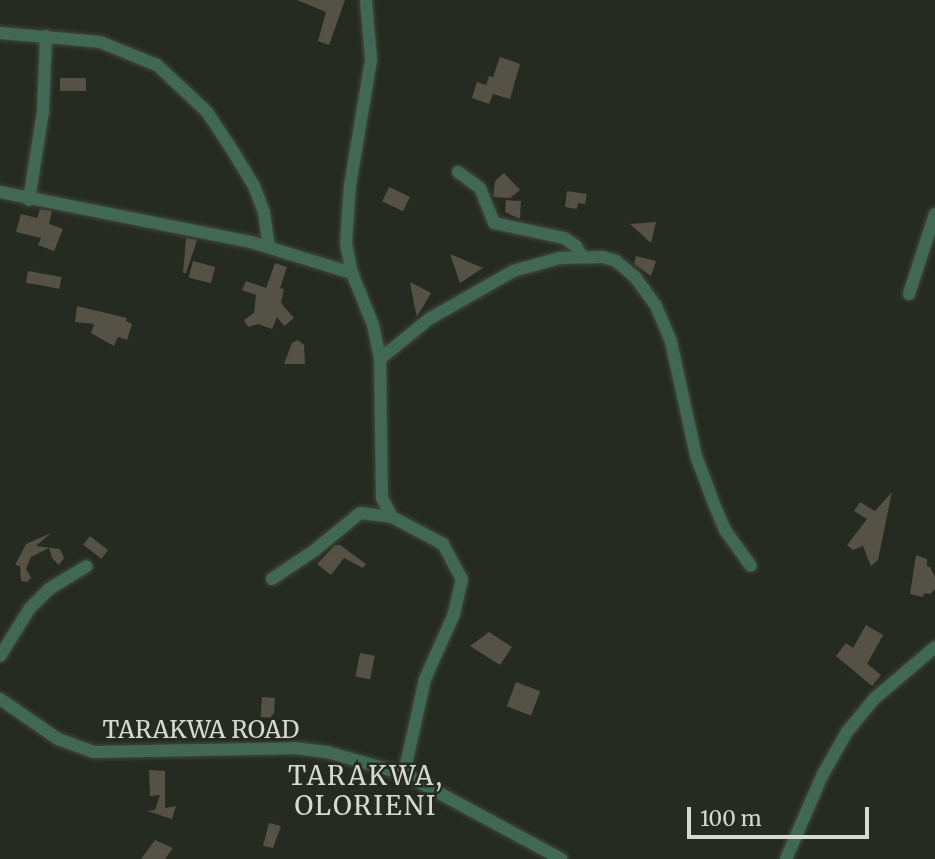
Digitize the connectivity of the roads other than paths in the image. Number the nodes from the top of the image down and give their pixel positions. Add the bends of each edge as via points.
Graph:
1 (366, 0) edge
2 (0, 33) edge
3 (46, 36) junction
4 (458, 172) dead end
5 (0, 192) edge
6 (29, 200) junction
7 (935, 214) edge
8 (269, 247) junction
9 (582, 257) junction
10 (352, 273) junction
11 (909, 294) dead end
12 (380, 359) junction
13 (392, 517) junction
14 (87, 566) dead end
15 (751, 566) dead end
16 (272, 579) dead end
17 (935, 647) edge
18 (0, 656) edge
19 (0, 699) edge
20 (404, 774) junction
21 (561, 859) edge
22 (786, 859) edge

1 - 10 street via 371,61 346,210
2 - 3 street
3 - 6 street via 43,112
3 - 8 street via 100,42 119,49 157,65 181,86 206,112 254,186 264,212
4 - 9 street via 480,188 495,223 564,238
5 - 6 street
6 - 8 street
7 - 11 street
8 - 10 street
9 - 12 street via 537,262 513,271 429,319
9 - 15 street via 603,257 627,267 656,306 671,342 696,456 709,492 725,530
10 - 12 street via 373,325
12 - 13 street via 379,481
13 - 16 street via 360,513
13 - 20 street via 443,544 462,579 454,614 425,678
14 - 18 street via 49,589 30,608
17 - 22 street via 874,699 847,732
19 - 20 street, TARAKWA ROAD via 58,739 93,752 294,748 327,752
20 - 21 street, TARAKWA ROAD

